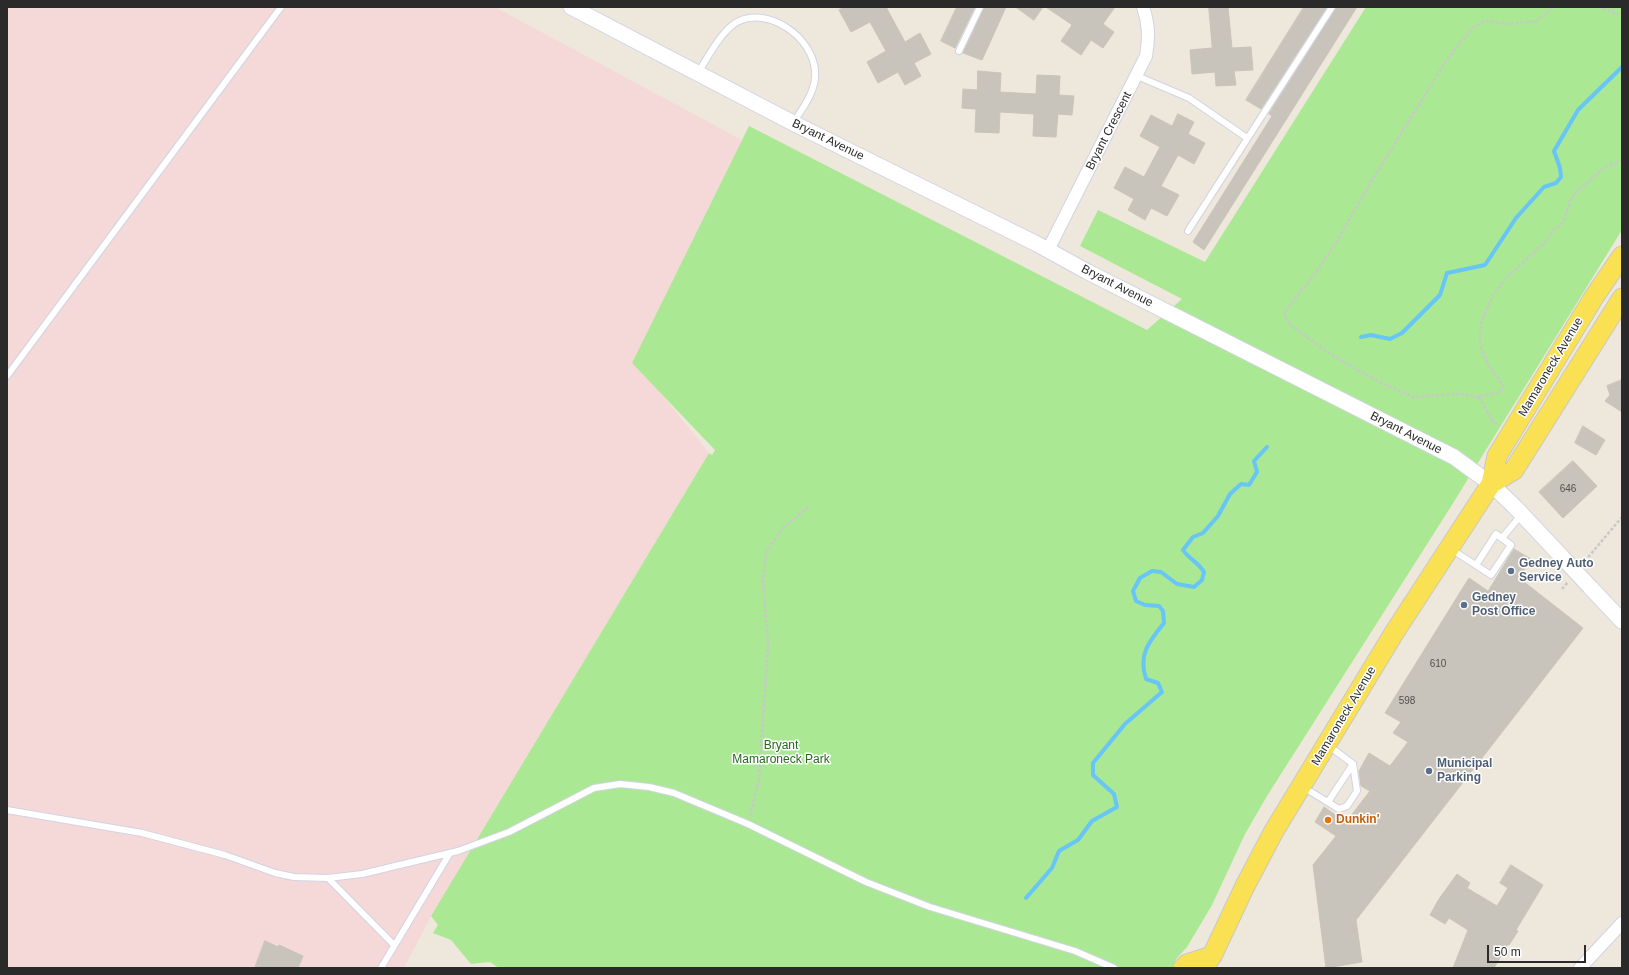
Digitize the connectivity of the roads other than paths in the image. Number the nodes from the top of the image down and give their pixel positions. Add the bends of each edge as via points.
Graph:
1 (281, 7) edge
2 (571, 7) edge
3 (980, 7) edge
4 (1143, 7) edge
5 (1332, 7) edge
6 (959, 51) dead end
7 (698, 74) junction
8 (1137, 76) junction
9 (793, 123) junction
10 (1247, 138) junction
11 (1188, 231) dead end
12 (1048, 250) junction
13 (1622, 256) edge
14 (1622, 298) edge
15 (7, 376) edge
16 (1491, 484) junction
17 (1522, 514) junction
18 (1502, 538) junction
19 (1449, 548) junction
20 (1476, 565) junction
21 (1622, 621) edge
22 (1326, 745) junction
23 (1353, 764) junction
24 (1302, 786) junction
25 (1328, 802) junction
26 (7, 810) edge
27 (450, 853) junction
28 (328, 878) junction
29 (1622, 923) edge
30 (394, 945) junction
31 (1208, 962) edge
32 (381, 968) edge
33 (1114, 968) edge
34 (1183, 968) edge
35 (1580, 968) edge

1 - 15 lane
2 - 7 street, Bryant Avenue
3 - 6 lane
4 - 8 street, Bryant Crescent via 1148,19 1149,37 1146,56
5 - 10 lane
7 - 9 street, Bryant Avenue
7 - 9 lane via 730,26 750,18 777,22 808,48 815,71 814,84 807,101
8 - 10 lane via 1189,98
8 - 12 street, Bryant Crescent
9 - 12 street, Bryant Avenue
10 - 11 lane
12 - 16 street, Bryant Avenue via 1454,457
13 - 16 main road, Mamaroneck Avenue via 1594,297 1497,456
14 - 16 main road, Mamaroneck Avenue via 1514,470
16 - 17 street, Bryant Avenue
16 - 19 main road, Mamaroneck Avenue
17 - 18 lane
17 - 21 street, Bryant Avenue, bridge
18 - 20 lane via 1496,534
18 - 20 lane via 1511,545 1491,575
19 - 20 lane
19 - 22 main road, Mamaroneck Avenue
22 - 23 lane
22 - 24 main road, Mamaroneck Avenue
23 - 25 lane
23 - 25 lane via 1357,791 1347,806 1339,809
24 - 25 lane
24 - 31 main road, Mamaroneck Avenue via 1258,862
26 - 28 lane via 142,833 225,855 275,873 294,877
27 - 28 lane via 362,874
27 - 30 lane
27 - 33 lane via 509,832 594,788 620,784 649,787 674,793 748,824 873,884 930,907 1075,951
28 - 30 lane
29 - 35 street
30 - 32 lane
31 - 34 main road via 1187,964

